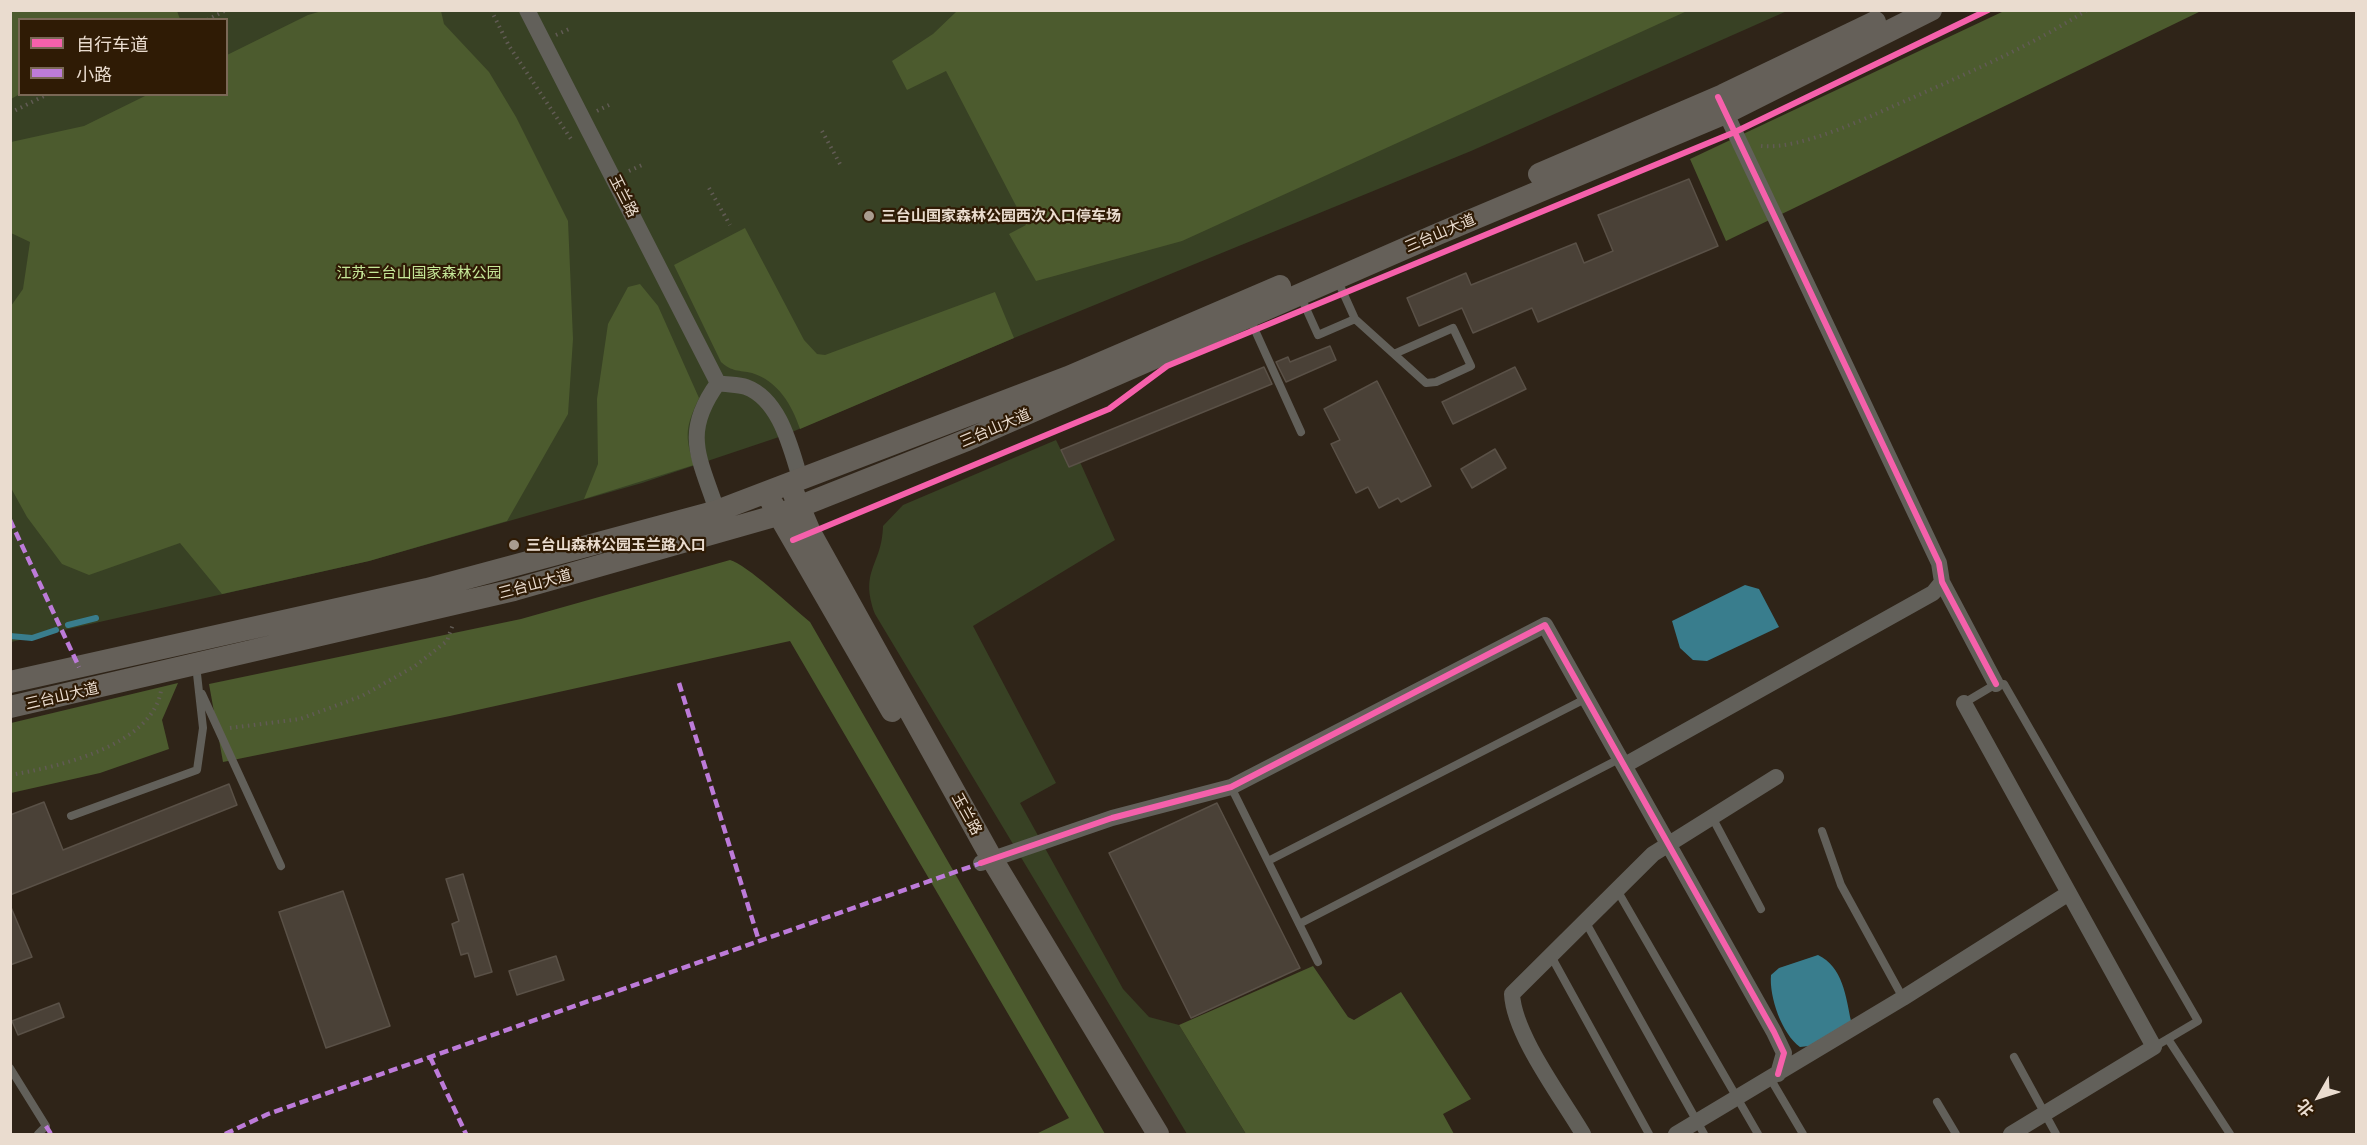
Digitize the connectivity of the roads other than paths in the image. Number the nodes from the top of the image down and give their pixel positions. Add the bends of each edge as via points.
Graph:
1 (527, 10) edge
2 (1898, 10) edge
3 (1931, 10) edge
4 (1726, 114) junction
5 (1336, 278) junction
6 (1300, 294) junction
7 (1245, 310) junction
8 (1355, 319) junction
9 (1394, 354) junction
10 (718, 383) junction
11 (1301, 432) dead end
12 (796, 483) junction
13 (766, 494) junction
14 (717, 511) junction
15 (788, 511) junction
16 (1942, 582) junction
17 (197, 675) junction
18 (10, 682) edge
19 (1996, 684) junction
20 (1587, 698) junction
21 (1964, 703) joint
22 (10, 707) edge
23 (1623, 761) junction
24 (1776, 777) dead end
25 (1230, 787) junction
26 (71, 816) dead end
27 (1712, 817) junction
28 (1822, 831) dead end
29 (1670, 843) junction
30 (987, 861) junction
31 (1268, 861) junction
32 (281, 866) dead end
33 (1617, 890) junction
34 (2069, 893) junction
35 (1761, 909) dead end
36 (1585, 921) junction
37 (1299, 924) junction
38 (1551, 956) junction
39 (1318, 963) dead end
40 (1903, 998) junction
41 (2161, 1043) junction
42 (2014, 1057) dead end
43 (10, 1068) edge
44 (1774, 1076) junction
45 (1737, 1098) junction
46 (1937, 1102) dead end
47 (2045, 1114) junction
48 (1700, 1128) edge
49 (38, 1134) edge
50 (1142, 1134) edge
51 (1158, 1134) edge
52 (1583, 1134) edge
53 (1649, 1134) edge
54 (1677, 1134) edge
55 (1758, 1134) edge
56 (1803, 1134) edge
57 (1956, 1134) edge
58 (2011, 1134) edge
59 (2056, 1134) edge
60 (2230, 1134) edge

1 - 10 street, 玉兰路
2 - 4 main road, 三台山大道
3 - 4 main road, 三台山大道
4 - 5 main road, 三台山大道
4 - 7 main road, 三台山大道
4 - 16 street via 1938,563
5 - 6 main road, 三台山大道
5 - 8 lane
6 - 7 main road, 三台山大道
6 - 8 lane via 1318,335
7 - 11 lane
7 - 12 main road, 三台山大道
7 - 15 main road, 三台山大道 via 967,440
8 - 9 lane
9 - 9 lane via 1426,383 1471,366 1453,328
10 - 12 street, 玉兰路 via 747,387 780,420
10 - 14 street via 707,399 695,441
12 - 13 main road, 三台山大道
12 - 15 main road, 玉兰路
13 - 14 main road, 三台山大道
13 - 15 main road, 玉兰路
14 - 18 main road, 三台山大道 via 427,589
15 - 17 main road, 三台山大道
15 - 30 main road, 玉兰路
16 - 19 street
16 - 23 street via 1933,593
17 - 22 main road, 三台山大道 via 164,672
17 - 26 lane via 203,728 197,770
17 - 32 lane
19 - 21 lane
19 - 41 lane via 2004,684 2198,1021
20 - 23 street
20 - 25 street via 1545,625
20 - 31 lane
21 - 34 street
23 - 29 street
23 - 37 lane
24 - 27 street
25 - 30 street via 1112,818
25 - 31 lane
27 - 29 street
27 - 35 lane
28 - 40 lane via 1841,885
29 - 33 street via 1653,854
29 - 44 street via 1784,1053
30 - 50 main road, 玉兰路
30 - 51 main road, 玉兰路
31 - 37 lane
33 - 36 street
33 - 45 lane
34 - 40 street
34 - 41 street
36 - 38 street
36 - 48 lane
37 - 39 lane
38 - 52 street via 1512,994 1513,1007 1519,1027
38 - 53 lane
40 - 44 street
41 - 47 street
41 - 60 lane
42 - 47 lane
43 - 49 lane via 46,1126
44 - 45 street
44 - 56 lane
45 - 48 street
45 - 55 lane
46 - 57 lane
47 - 58 street
47 - 59 lane
48 - 54 street

